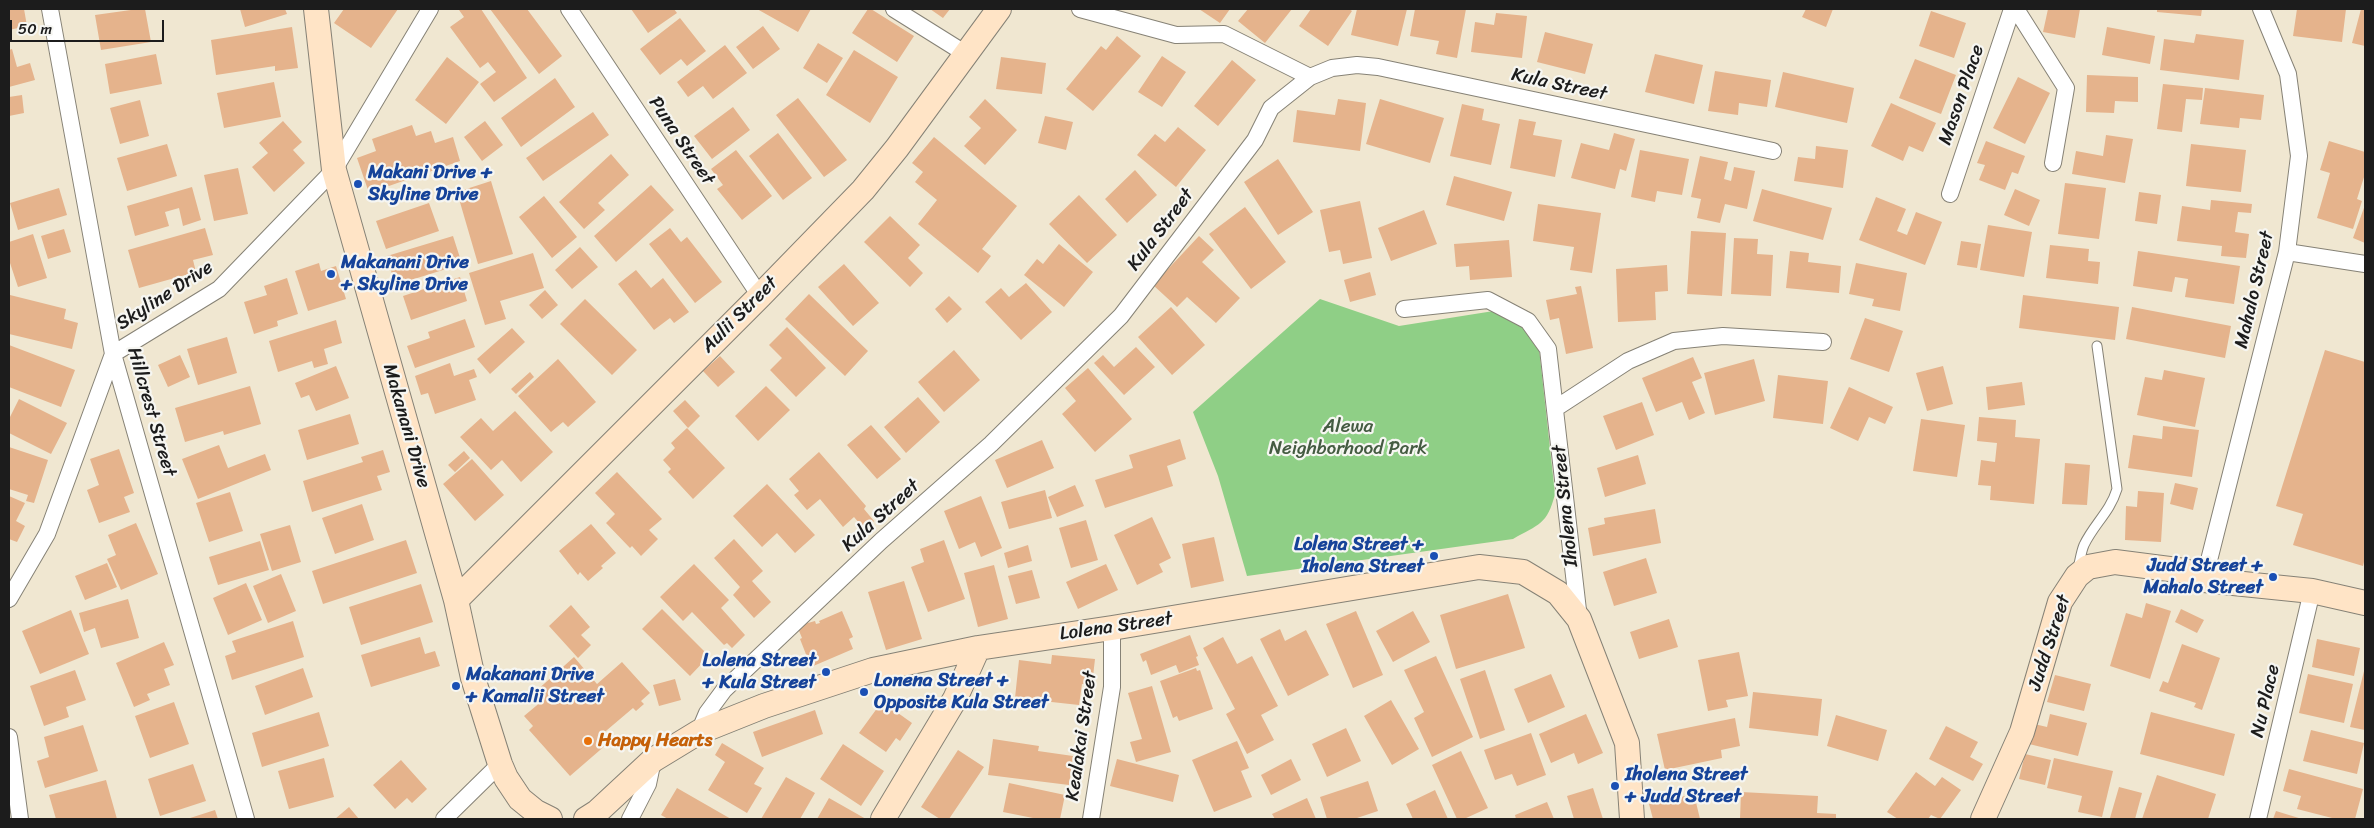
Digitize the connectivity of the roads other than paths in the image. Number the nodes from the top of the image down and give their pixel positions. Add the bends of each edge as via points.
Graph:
1 (50, 9) edge
2 (316, 9) edge
3 (430, 9) edge
4 (569, 9) edge
5 (894, 9) edge
6 (998, 9) edge
7 (1080, 9) edge
8 (2012, 9) edge
9 (2016, 9) edge
10 (2261, 9) edge
11 (966, 54) junction
12 (1310, 77) junction
13 (1773, 151) dead end
14 (2054, 163) dead end
15 (334, 170) junction
16 (1950, 194) dead end
17 (2287, 252) junction
18 (2365, 264) edge
19 (760, 296) junction
20 (1404, 309) dead end
21 (1823, 342) dead end
22 (2097, 346) dead end
23 (113, 354) junction
24 (1556, 408) junction
25 (2077, 576) junction
26 (2204, 580) junction
27 (2312, 591) junction
28 (9, 599) edge
29 (456, 600) junction
30 (2365, 603) edge
31 (1580, 619) junction
32 (1112, 628) junction
33 (978, 648) junction
34 (698, 732) junction
35 (9, 737) edge
36 (653, 760) junction
37 (500, 764) junction
38 (20, 819) edge
39 (246, 819) edge
40 (444, 819) edge
41 (550, 819) edge
42 (586, 819) edge
43 (630, 819) edge
44 (883, 819) edge
45 (1091, 819) edge
46 (1632, 819) edge
47 (1983, 819) edge
48 (2258, 819) edge

1 - 23 street, Hillcrest Street
2 - 15 street, Makanani Drive
3 - 15 street, Skyline Drive
4 - 19 street, Puna Street
5 - 11 street
6 - 11 street, Aulii Street
7 - 12 street via 1176,35 1224,34
8 - 16 street, Mason Place
9 - 14 street via 2066,88
10 - 17 street, Mahalo Street via 2288,74 2299,156
11 - 19 street, Aulii Street via 863,190
12 - 13 street, Kula Street via 1332,68 1378,67
12 - 34 street, Kula Street via 1271,108 1255,140 1121,316 991,444 724,690
15 - 23 street, Skyline Drive via 219,289
15 - 29 street, Makanani Drive
17 - 18 street
17 - 26 street, Mahalo Street
19 - 29 street, Aulii Street
20 - 24 street, Iholena Street via 1488,300 1528,321 1548,349
21 - 24 street via 1723,336 1674,341 1628,361
22 - 25 lane via 2117,489 2113,504 2083,546
23 - 28 street, Skyline Drive via 47,534
23 - 39 street, Hillcrest Street
24 - 31 street, Iholena Street
25 - 26 street, Judd Street via 2088,567 2116,562 2185,571
25 - 47 street, Judd Street via 2060,602 2022,732
26 - 27 street, Judd Street
27 - 30 street, Judd Street
27 - 48 street, Nu Place
29 - 37 street, Makanani Drive via 474,678
31 - 32 street, Lolena Street via 1558,594 1523,572 1479,567
31 - 46 street, Iholena Street via 1627,742
32 - 33 street, Lolena Street
32 - 45 street, Kealakai Street via 1112,687
33 - 34 street, Lolena Street via 864,672
33 - 44 street via 955,699
34 - 36 street, Lolena Street
35 - 38 street
36 - 42 street
36 - 43 street via 648,784
37 - 40 street
37 - 41 street, Makanani Drive via 520,799

